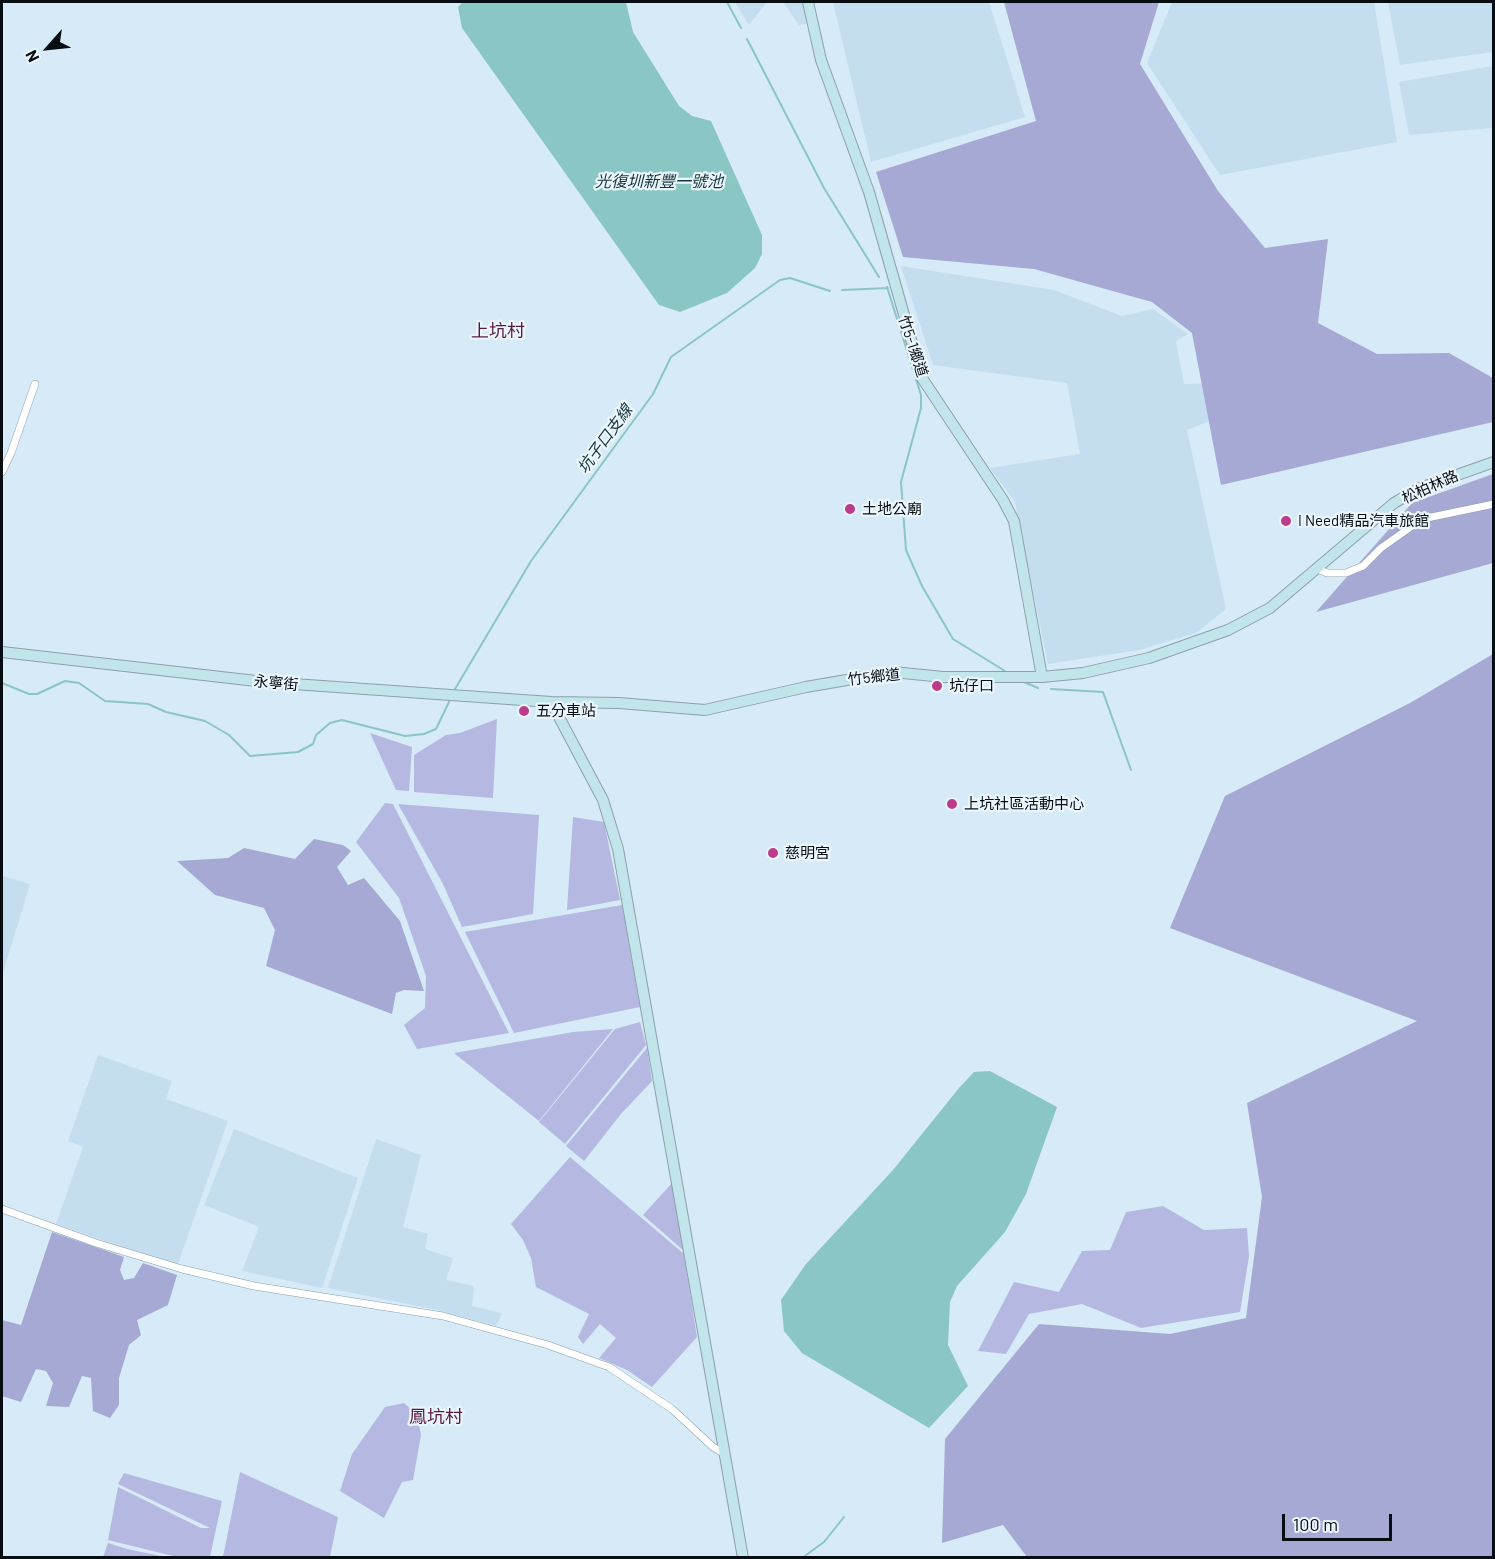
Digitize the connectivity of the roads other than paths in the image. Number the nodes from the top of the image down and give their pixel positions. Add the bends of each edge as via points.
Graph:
1 (808, 2) edge
2 (35, 384) dead end
3 (1494, 462) edge
4 (2, 472) edge
5 (1494, 504) edge
6 (1318, 569) junction
7 (2, 652) edge
8 (1042, 677) junction
9 (551, 702) junction
10 (2, 1209) edge
11 (725, 1454) junction
12 (743, 1557) edge

1 - 8 street, 竹5-1鄉道 via 821,60 868,192 922,378 1014,521
2 - 4 street
3 - 6 street, 松柏林路 via 1420,488 1394,504
5 - 6 street via 1422,519 1363,566 1346,573
6 - 8 street, 竹5鄉道 via 1270,608 1188,646 1116,666
7 - 9 street, 永寧街 via 265,682
8 - 9 street, 竹5鄉道 via 943,677 893,672 705,710
9 - 11 street via 603,800 618,849
10 - 11 street via 182,1269 254,1286 443,1316 548,1345 609,1367 672,1409
11 - 12 street

